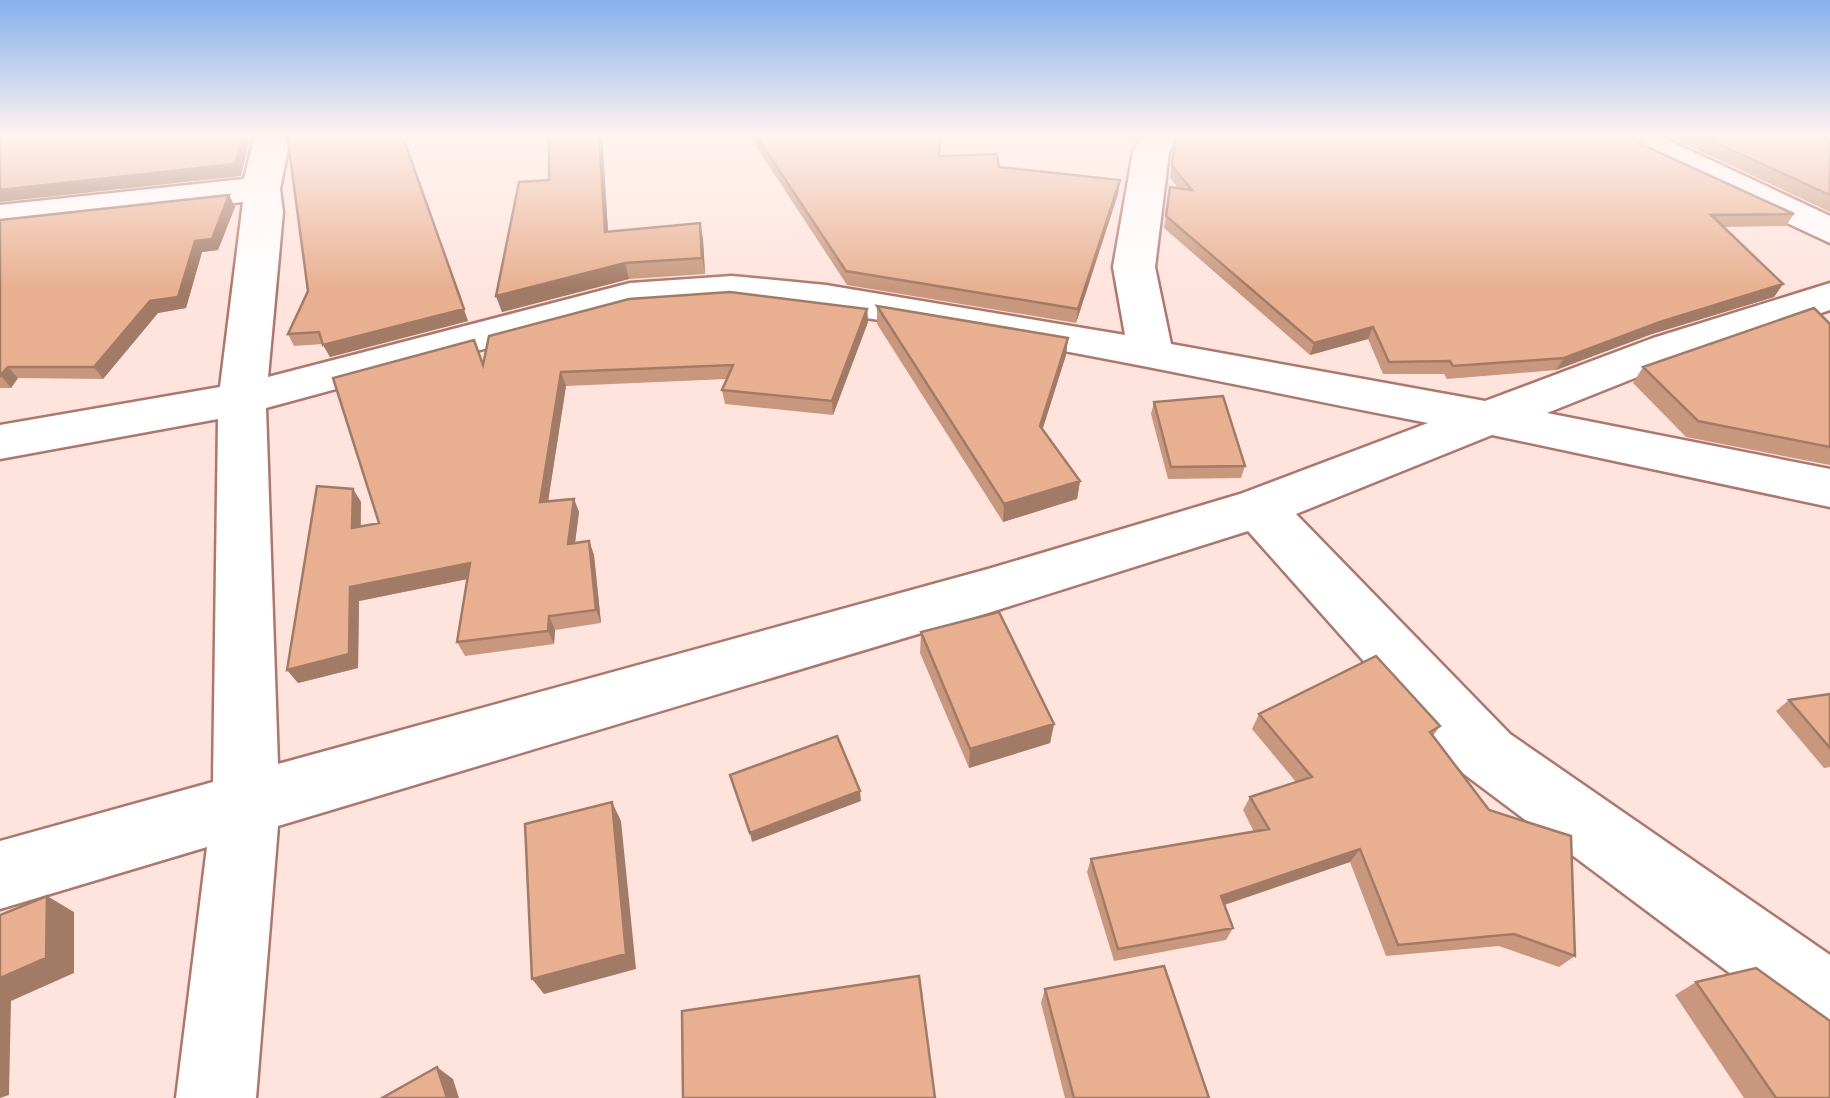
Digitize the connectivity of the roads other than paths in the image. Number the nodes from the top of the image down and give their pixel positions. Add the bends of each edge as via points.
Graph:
1 (131, 185) edge
2 (269, 185) edge
3 (1146, 185) edge
4 (1734, 185) edge
5 (0, 217) edge
6 (1830, 231) edge
7 (1830, 296) edge
8 (1152, 356) junction
9 (242, 400) junction
10 (1492, 419) junction
11 (0, 442) edge
12 (1830, 488) edge
13 (1258, 508) junction
14 (246, 802) junction
15 (0, 875) edge
16 (1830, 1000) edge
17 (216, 1098) edge

1 - 5 street
2 - 9 street
3 - 8 street via 1134,267
4 - 6 street
7 - 10 street via 1668,348
8 - 9 street via 972,321 732,289 630,296
8 - 10 street
9 - 11 street
9 - 14 street
10 - 12 street
10 - 13 street
13 - 14 street
13 - 16 street via 1487,754
14 - 15 street
14 - 17 street

